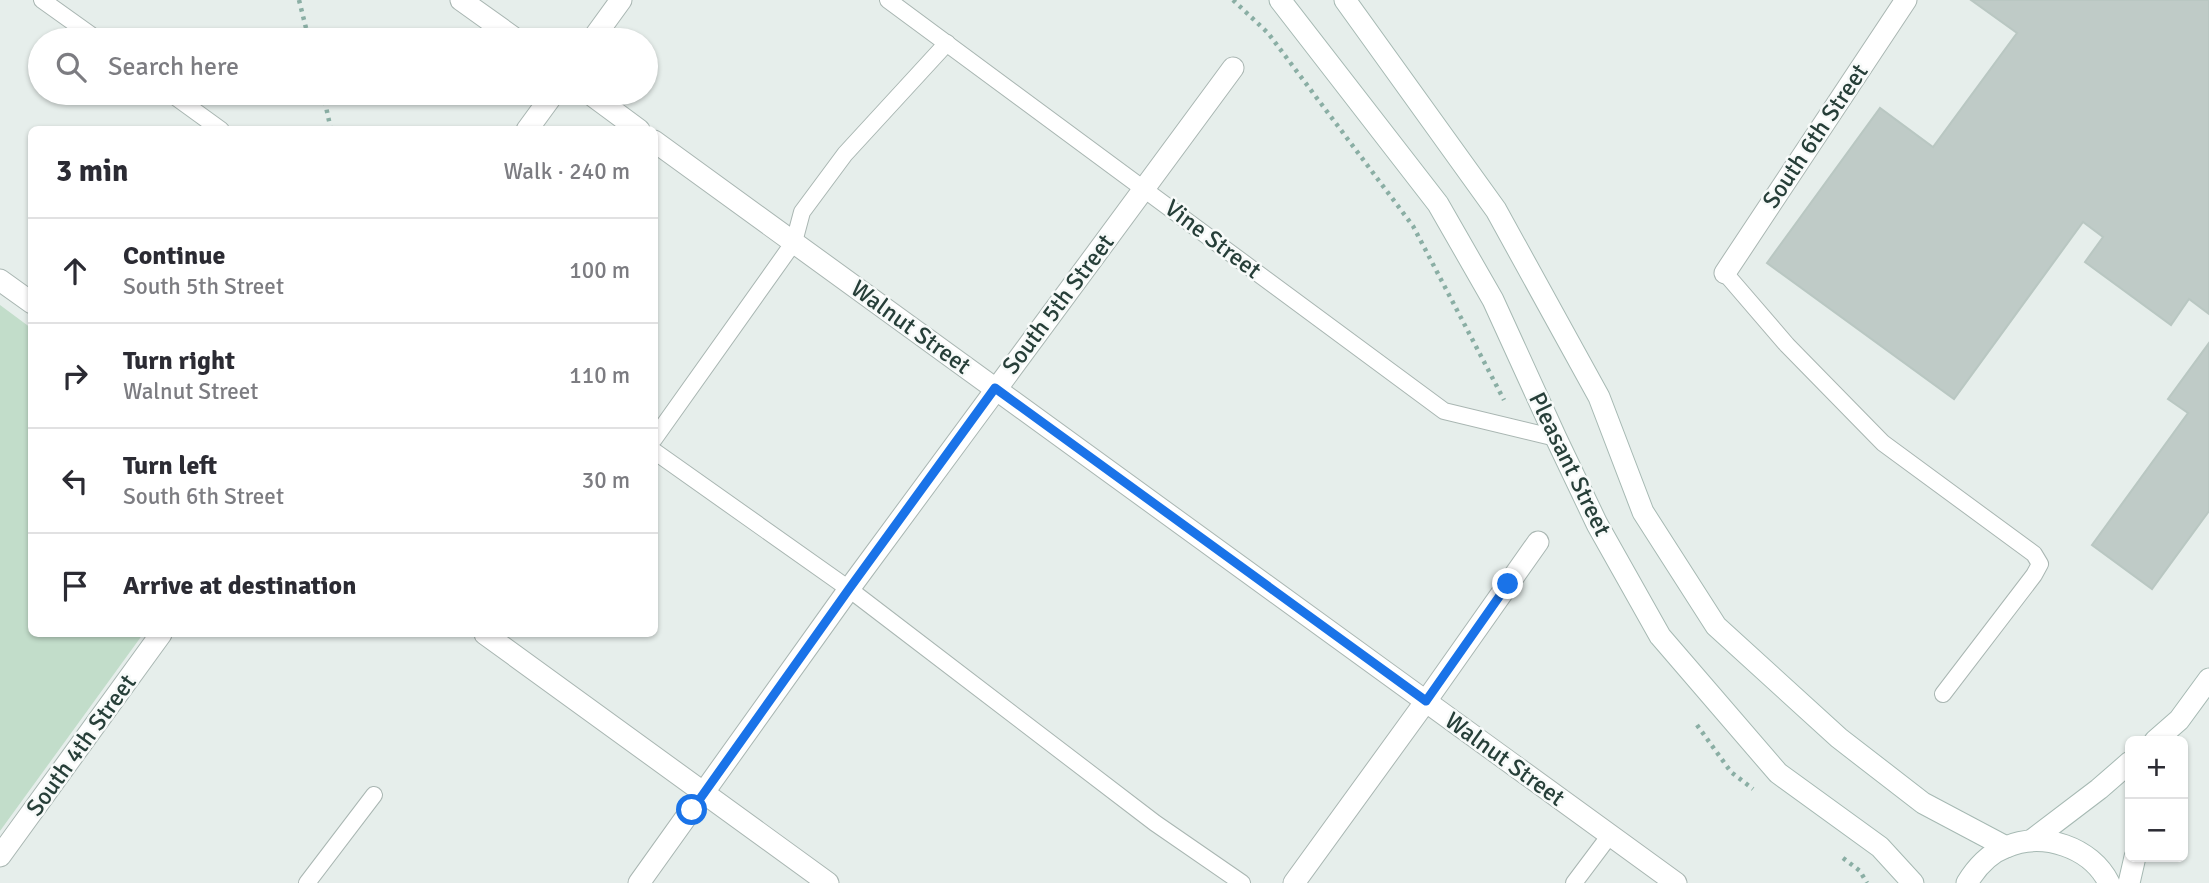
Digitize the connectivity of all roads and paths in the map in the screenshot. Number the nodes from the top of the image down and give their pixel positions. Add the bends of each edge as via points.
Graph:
1 (43, 0) edge
2 (299, 0) edge
3 (461, 0) edge
4 (621, 0) edge
5 (888, 0) edge
6 (1280, 0) edge
7 (1345, 0) edge
8 (1906, 0) edge
9 (82, 28) edge
10 (306, 28) edge
11 (500, 28) edge
12 (601, 28) edge
13 (947, 43) junction
14 (1233, 68) dead end
15 (187, 105) edge
16 (326, 105) edge
17 (545, 105) edge
18 (605, 105) edge
19 (215, 126) edge
20 (330, 126) edge
21 (530, 126) edge
22 (634, 126) edge
23 (658, 144) edge
24 (1144, 188) junction
25 (794, 242) junction
26 (1725, 272) joint
27 (0, 280) edge
28 (28, 300) edge
29 (995, 388) junction
30 (658, 433) edge
31 (1556, 438) junction
32 (658, 454) edge
33 (1538, 542) dead end
34 (849, 589) junction
35 (159, 637) edge
36 (495, 637) edge
37 (2209, 679) edge
38 (1943, 694) dead end
39 (1426, 701) junction
40 (2179, 720) junction
41 (2161, 736) edge
42 (2174, 736) edge
43 (2125, 766) edge
44 (704, 793) junction
45 (374, 795) dead end
46 (1611, 835) junction
47 (2032, 840) junction
48 (2006, 847) junction
49 (0, 856) edge
50 (2135, 862) edge
51 (307, 883) edge
52 (639, 883) edge
53 (828, 883) edge
54 (1242, 883) edge
55 (1294, 883) edge
56 (1574, 883) edge
57 (1676, 883) edge
58 (1913, 883) edge
59 (1967, 883) edge
60 (2109, 883) edge
61 (2129, 883) edge

1 - 9 lane
2 - 10 path
3 - 11 street
4 - 12 street
5 - 13 lane, Vine Street
6 - 31 street, Pleasant Street via 1438,204 1493,300
7 - 48 street, Pleasant Street via 1496,210 1599,397 1643,512 1716,626 1839,738 1923,803
8 - 26 street, South 6th Street
13 - 24 lane, Vine Street
13 - 25 lane via 845,154 802,212
14 - 24 street, South 5th Street
15 - 19 lane
16 - 20 path
17 - 21 street
18 - 22 street
23 - 25 street, Walnut Street
24 - 29 street, South 5th Street
24 - 31 lane, Vine Street via 1444,411
25 - 29 street, Walnut Street
25 - 30 lane
26 - 38 lane via 1787,345 1883,443 2034,554 2040,564
27 - 28 street
29 - 34 street, South 5th Street
29 - 39 street, Walnut Street
31 - 58 street, Pleasant Street via 1597,524 1660,636 1778,773 1880,847
32 - 34 lane
33 - 39 street
34 - 44 street, South 5th Street
34 - 54 lane via 1144,815
35 - 49 street, South 4th Street
36 - 44 street
37 - 40 street
39 - 46 street, Walnut Street
39 - 55 street
40 - 41 street
40 - 42 street
43 - 47 street
44 - 52 street, South 5th Street
44 - 53 street
45 - 51 lane
46 - 56 lane
46 - 57 street, Walnut Street
47 - 48 street
47 - 60 street via 2059,843 2084,854
48 - 59 street via 1984,861
50 - 61 street

